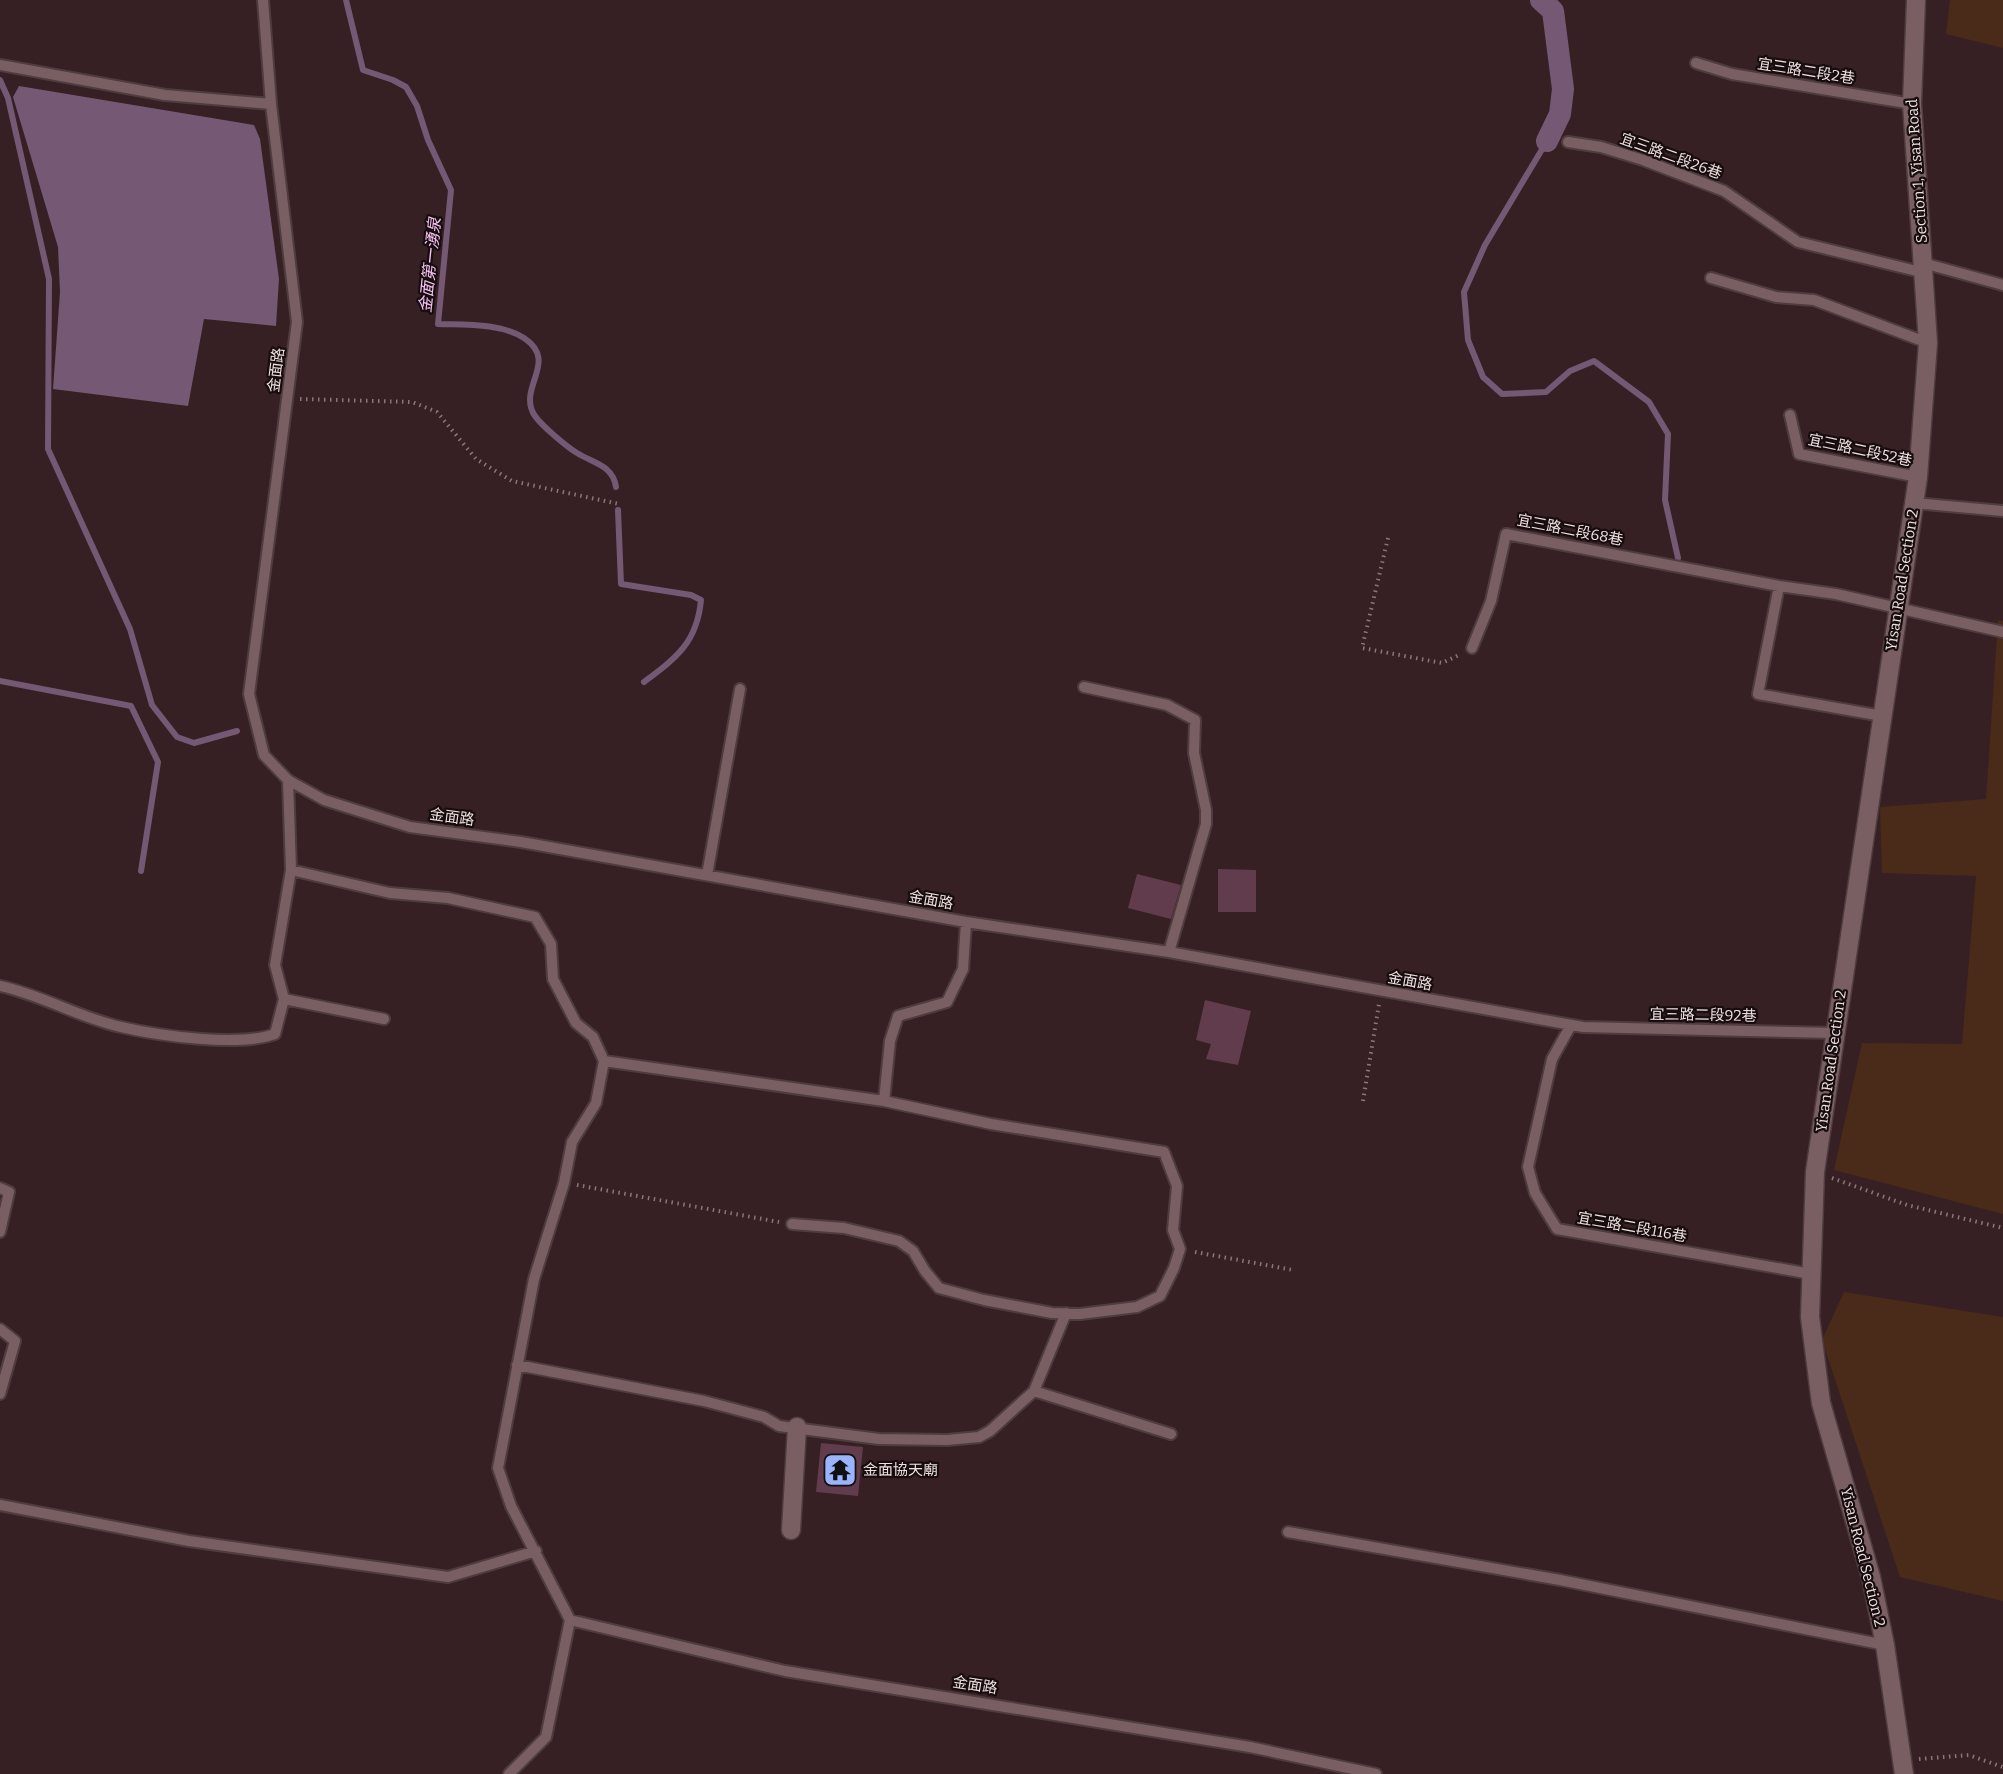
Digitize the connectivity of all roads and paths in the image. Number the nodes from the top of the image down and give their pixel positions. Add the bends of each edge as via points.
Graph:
1 (263, 0) edge
2 (1916, 0) edge
3 (1696, 63) dead end
4 (0, 65) edge
5 (271, 104) junction
6 (1912, 104) junction
7 (1568, 142) dead end
8 (1924, 268) junction
9 (1711, 278) dead end
10 (2003, 285) edge
11 (1928, 343) junction
12 (287, 398) junction
13 (1790, 415) dead end
14 (1918, 477) junction
15 (1914, 503) junction
16 (619, 504) dead end
17 (2003, 511) edge
18 (1388, 538) dead end
19 (1779, 586) junction
20 (1898, 610) junction
21 (2003, 632) edge
22 (1472, 648) joint
23 (1084, 687) dead end
24 (740, 689) dead end
25 (1881, 716) junction
26 (288, 780) junction
27 (291, 870) junction
28 (707, 875) junction
29 (966, 922) junction
30 (1169, 952) junction
31 (0, 986) edge
32 (1381, 992) junction
33 (284, 999) junction
34 (384, 1019) dead end
35 (1571, 1025) junction
36 (1835, 1033) junction
37 (604, 1061) junction
38 (885, 1101) junction
39 (1363, 1101) dead end
40 (1815, 1172) junction
41 (564, 1183) junction
42 (0, 1188) edge
43 (792, 1224) joint
44 (2003, 1228) edge
45 (0, 1232) edge
46 (1180, 1249) junction
47 (1293, 1270) dead end
48 (1811, 1274) junction
49 (1066, 1313) junction
50 (0, 1329) edge
51 (517, 1365) junction
52 (1034, 1391) junction
53 (0, 1394) edge
54 (797, 1428) junction
55 (1171, 1434) dead end
56 (0, 1505) edge
57 (791, 1530) dead end
58 (1288, 1532) dead end
59 (536, 1551) junction
60 (570, 1620) junction
61 (1885, 1645) junction
62 (1903, 1767) edge
63 (2003, 1767) edge
64 (509, 1774) edge
65 (1376, 1774) edge

1 - 5 lane, 金面路
2 - 6 street, Section 1, Yisan Road
3 - 6 lane, 宜三路二段2巷 via 1732,74
4 - 5 lane via 165,95
5 - 12 lane, 金面路 via 297,322
6 - 8 street, Section 1, Yisan Road
7 - 8 lane, 宜三路二段26巷 via 1622,153 1724,191 1798,242
8 - 10 lane, 宜三路二段26巷
8 - 11 street, Section 1, Yisan Road
9 - 11 lane via 1776,297 1814,300
11 - 14 street, Yisan Road Section 2
12 - 16 path via 412,402 437,412 476,459 512,481
12 - 26 lane, 金面路 via 249,694 264,755
13 - 14 lane, 宜三路二段52巷 via 1799,454
14 - 15 street, Yisan Road Section 2
15 - 17 lane
15 - 20 street, Yisan Road Section 2
18 - 22 path via 1362,648 1442,663
19 - 20 lane, 宜三路二段68巷 via 1836,594
19 - 22 lane, 宜三路二段68巷 via 1506,534 1491,601
19 - 25 lane via 1758,694
20 - 21 lane, 宜三路二段68巷
20 - 25 street, Yisan Road Section 2
23 - 30 lane via 1167,705 1195,720 1194,753 1206,824
24 - 28 lane
25 - 36 street, Yisan Road Section 2
26 - 27 lane
26 - 28 lane, 金面路 via 324,800 410,827
27 - 33 lane via 275,965
27 - 37 lane via 390,893 448,898 535,917 551,944 553,979 576,1023 593,1037
28 - 29 lane, 金面路
29 - 30 lane, 金面路
29 - 38 lane via 963,969 946,1002 898,1016 890,1041
30 - 32 lane, 金面路
31 - 33 lane via 121,1027 209,1039 260,1039 275,1034
32 - 35 lane, 金面路
32 - 39 path
33 - 34 lane
35 - 36 lane, 宜三路二段92巷
35 - 48 lane, 宜三路二段116巷 via 1552,1059 1528,1167 1535,1193 1557,1229
36 - 40 street, Yisan Road Section 2
37 - 38 lane
37 - 41 lane via 596,1103 572,1142
38 - 46 lane via 991,1124 1164,1152 1177,1186 1173,1230
40 - 44 path via 1907,1205
40 - 48 street, Yisan Road Section 2
41 - 43 path
41 - 51 lane via 534,1279
42 - 45 lane via 9,1192
43 - 49 lane via 844,1228 899,1241 913,1251 939,1288 984,1300
46 - 47 path
46 - 49 lane via 1160,1296 1137,1307
48 - 61 street, Yisan Road Section 2 via 1810,1317 1821,1403 1871,1577
49 - 52 lane
50 - 53 lane via 15,1341
51 - 54 lane via 704,1401 764,1417 779,1426
51 - 59 lane via 498,1468 511,1506
52 - 54 lane via 979,1437 895,1440
52 - 55 lane
54 - 57 street
56 - 59 lane via 189,1541 448,1577
58 - 61 lane via 1560,1580
59 - 60 lane
60 - 64 lane via 546,1737
60 - 65 lane, 金面路 via 785,1671 1250,1747
61 - 62 street, Yisan Road Section 2
62 - 63 path via 1969,1755

